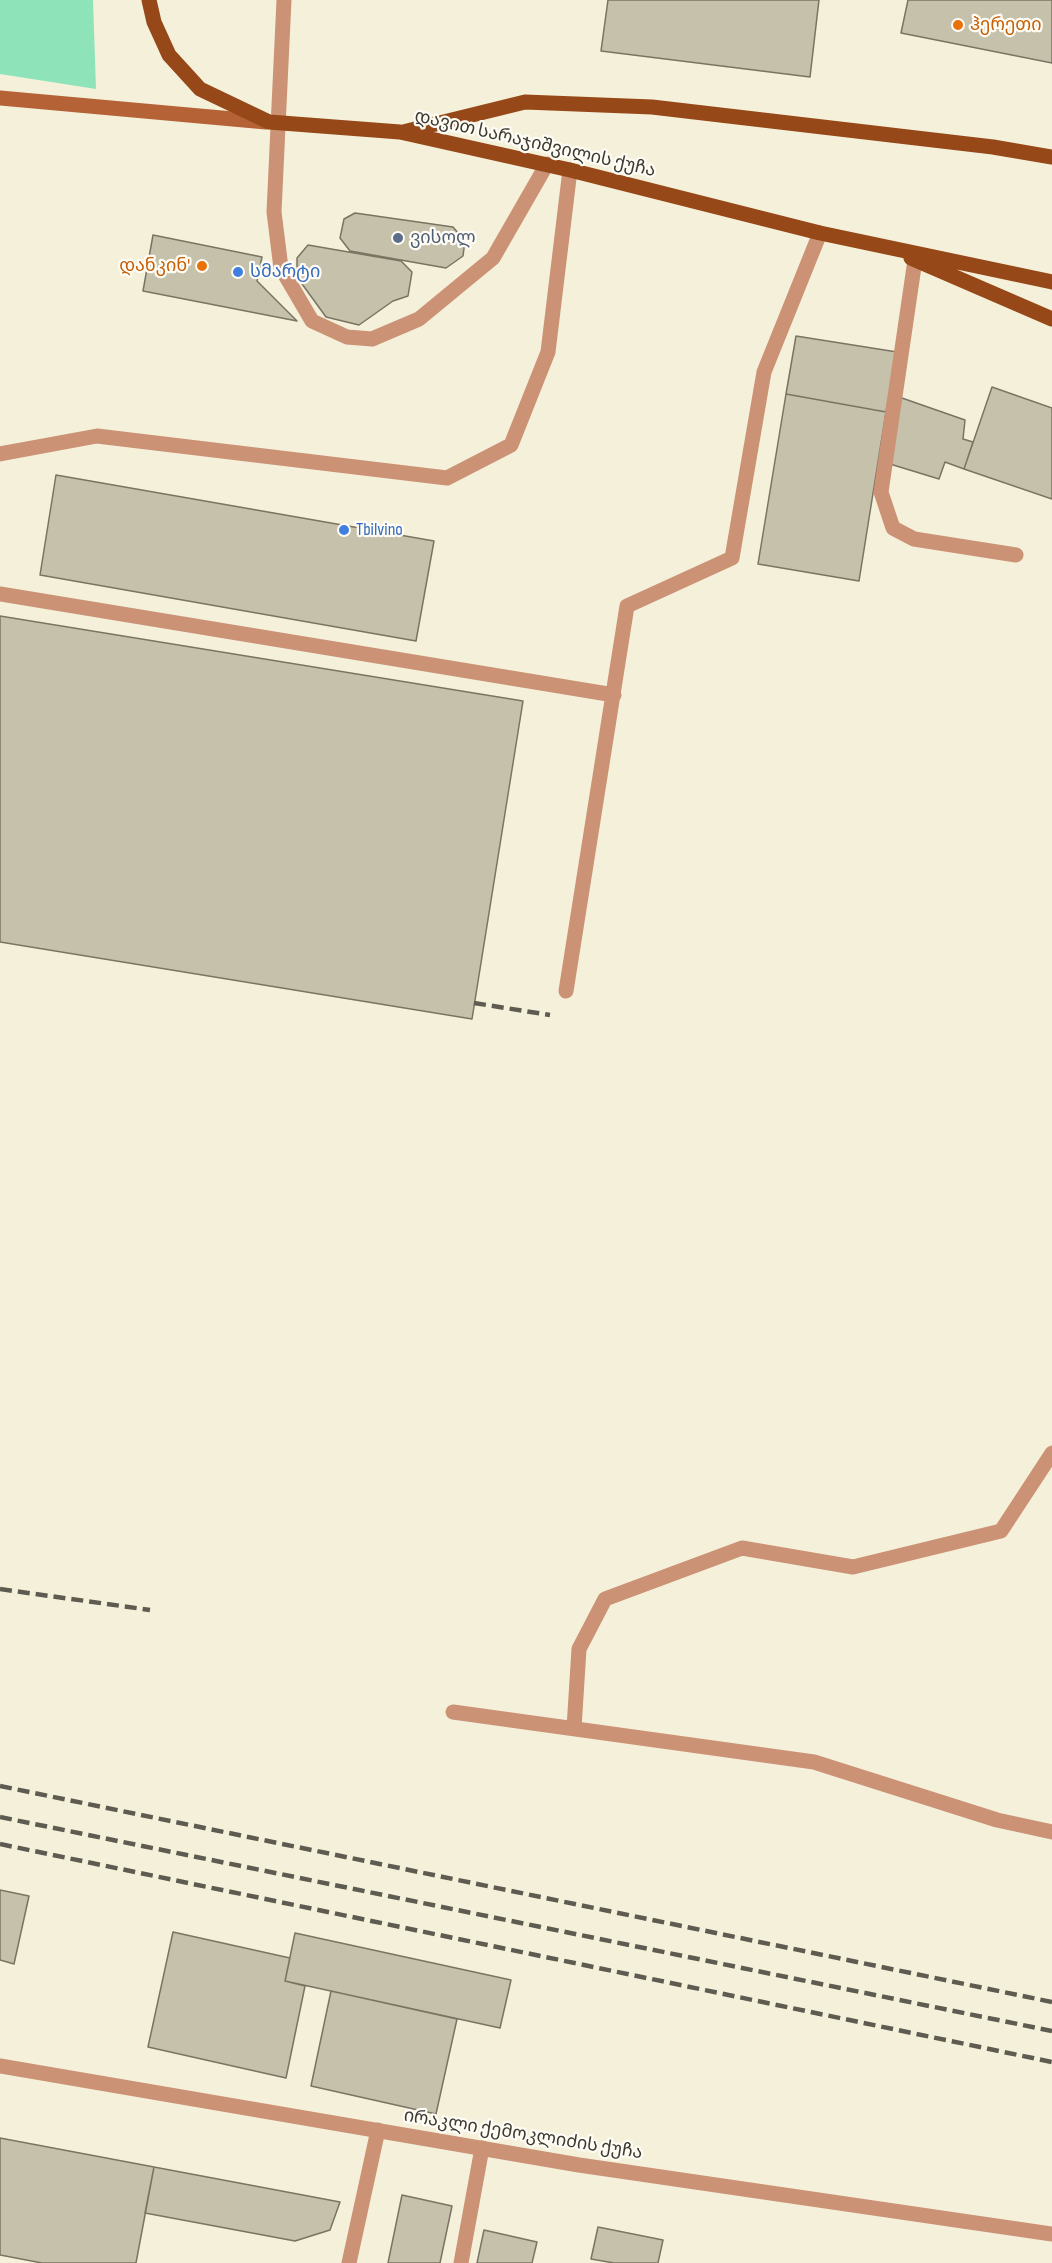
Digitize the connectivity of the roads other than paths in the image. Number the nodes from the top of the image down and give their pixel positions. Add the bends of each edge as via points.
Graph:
1 (149, 0) edge
2 (284, 0) edge
3 (0, 98) edge
4 (273, 122) junction
5 (400, 132) junction
6 (1052, 157) edge
7 (547, 164) junction
8 (570, 170) junction
9 (820, 233) junction
10 (878, 244) junction
11 (915, 260) junction
12 (1052, 282) edge
13 (1052, 319) edge
14 (0, 454) edge
15 (1016, 555) dead end
16 (0, 594) edge
17 (614, 695) junction
18 (566, 991) dead end
19 (1052, 1453) edge
20 (453, 1712) dead end
21 (574, 1728) junction
22 (1052, 1832) edge
23 (0, 2066) edge
24 (378, 2130) junction
25 (482, 2148) junction
26 (1048, 2232) edge
27 (350, 2263) edge
28 (462, 2263) edge

1 - 4 main road via 169,54 200,89
2 - 4 street
3 - 4 main road, დავით სარაჯიშვილის ქუჩა
4 - 5 main road, დავით სარაჯიშვილის ქუჩა
4 - 7 street via 274,212 281,268 312,321 347,337 372,339 419,320 493,258
5 - 6 main road via 525,102 652,107
5 - 7 main road, დავით სარაჯიშვილის ქუჩა
7 - 8 main road, დავით სარაჯიშვილის ქუჩა
8 - 9 main road, დავით სარაჯიშვილის ქუჩა
8 - 14 street via 548,352 536,383 511,445 447,478 97,436
9 - 10 main road, დავით სარაჯიშვილის ქუჩა
9 - 17 street via 764,372 732,558 627,606
10 - 11 main road
10 - 12 main road, დავით სარაჯიშვილის ქუჩა
11 - 13 main road
11 - 15 street via 881,492 893,528 914,539
16 - 17 street
17 - 18 street
19 - 21 street via 1001,1532 854,1568 742,1548 605,1599 579,1649
20 - 21 street
21 - 22 street via 814,1762 997,1820
23 - 24 street, ირაკლი ქემოკლიძის ქუჩა
24 - 25 street, ირაკლი ქემოკლიძის ქუჩა
24 - 27 street
25 - 26 street, ირაკლი ქემოკლიძის ქუჩა
25 - 28 street

